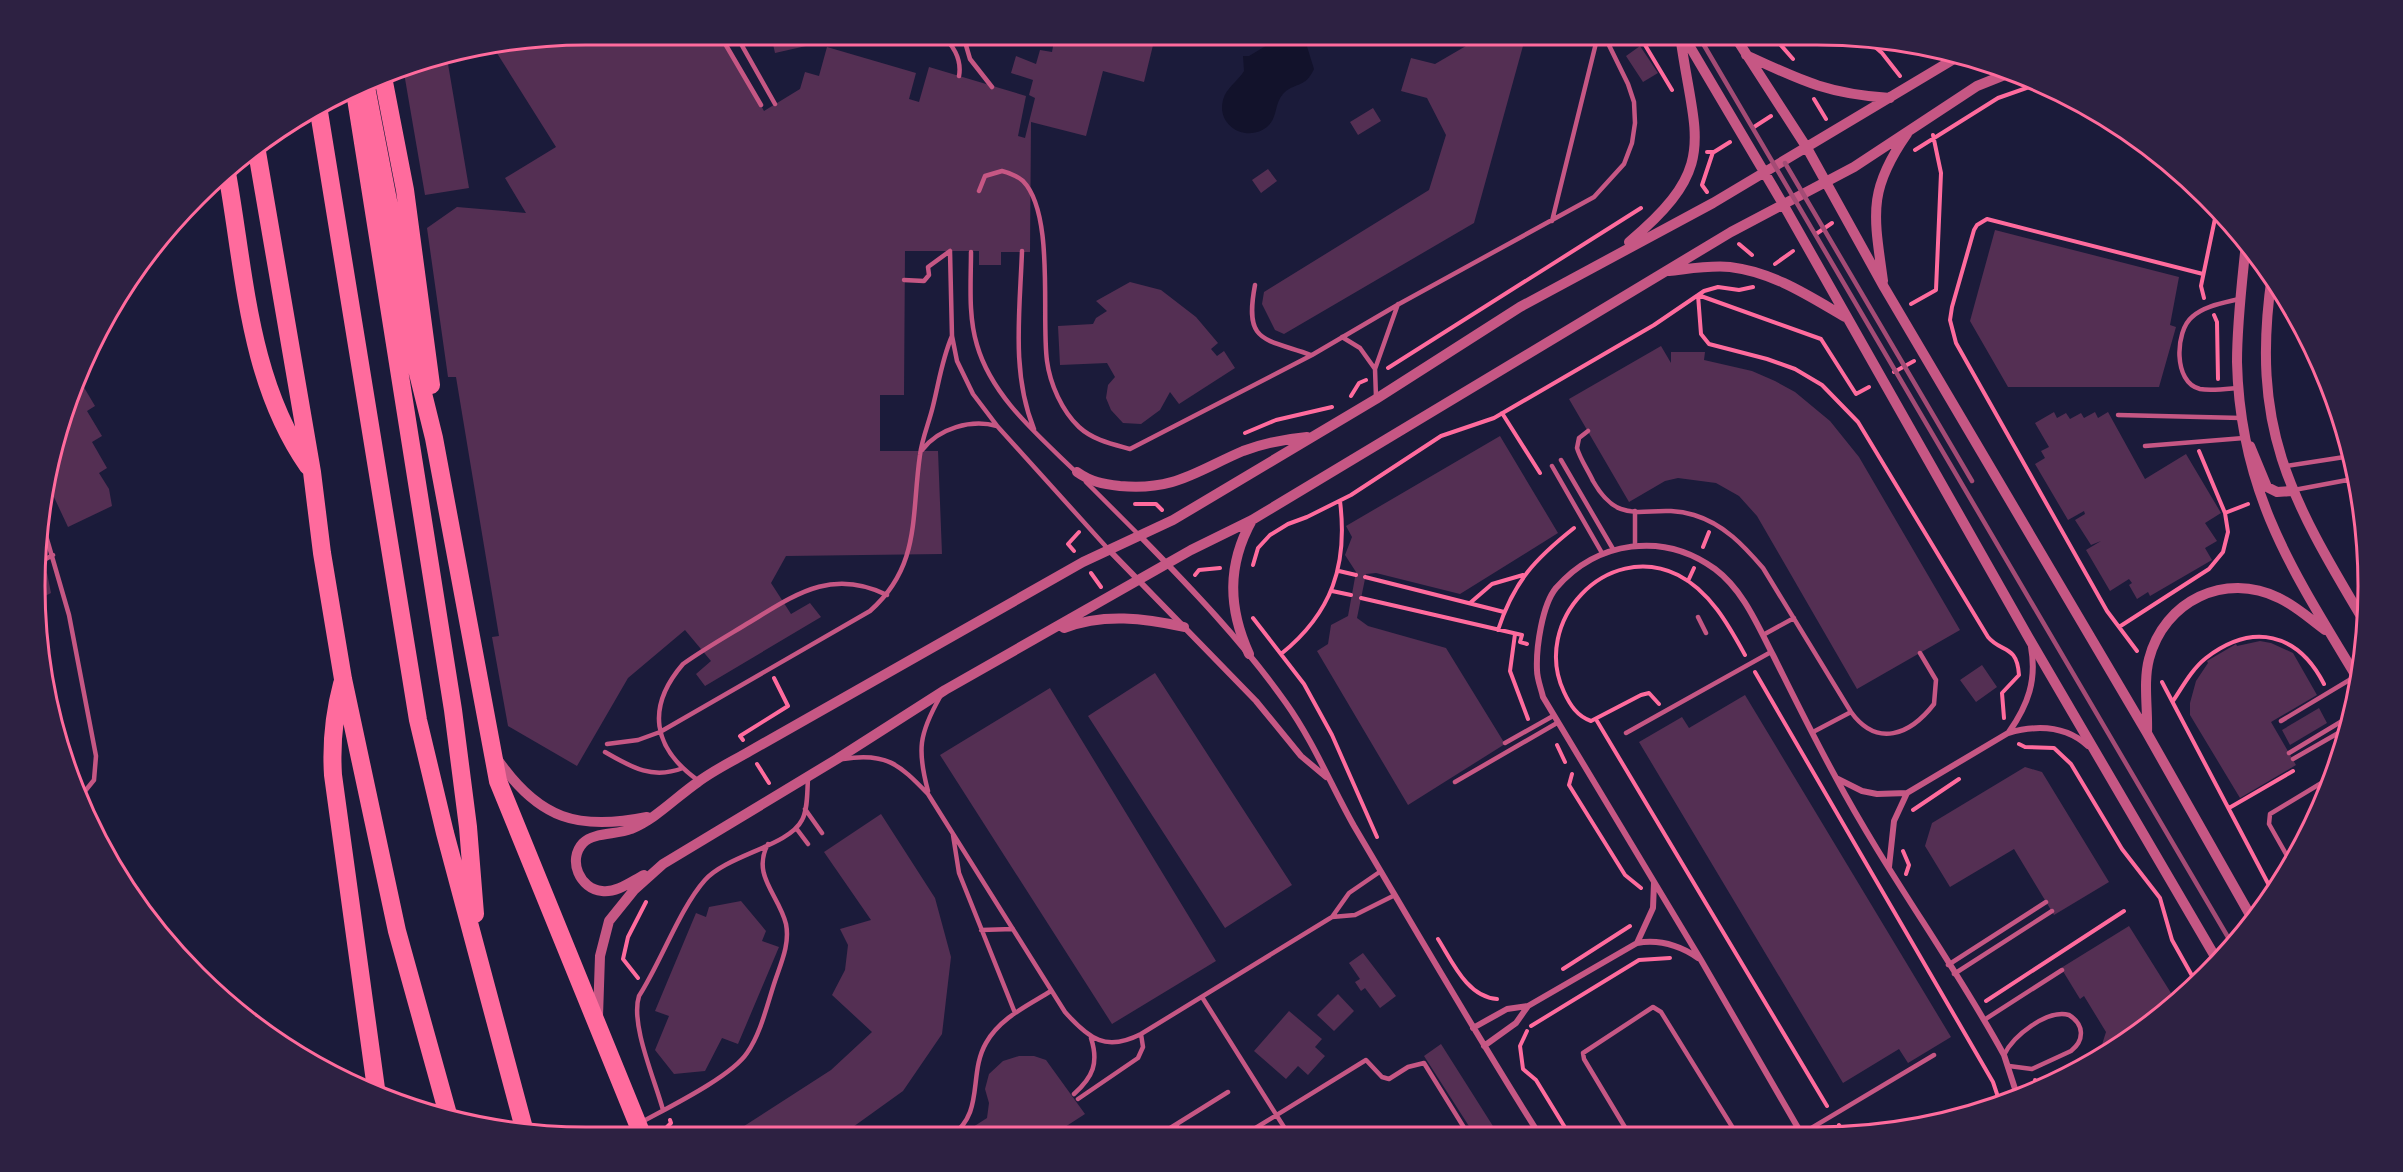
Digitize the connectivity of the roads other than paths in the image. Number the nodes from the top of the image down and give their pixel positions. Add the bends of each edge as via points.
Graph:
1 (726, 45) edge
2 (742, 45) edge
3 (951, 45) edge
4 (966, 45) edge
5 (1595, 45) edge
6 (1609, 45) edge
7 (1684, 45) edge
8 (1689, 45) edge
9 (1740, 45) edge
10 (1745, 54) junction
11 (1950, 61) edge
12 (959, 76) dead end
13 (1999, 77) edge
14 (384, 84) edge
15 (992, 87) dead end
16 (367, 92) edge
17 (357, 96) edge
18 (1891, 98) junction
19 (775, 104) dead end
20 (761, 105) dead end
21 (319, 115) edge
22 (1911, 129) junction
23 (1806, 148) junction
24 (258, 156) edge
25 (1765, 172) junction
26 (228, 180) edge
27 (1826, 182) junction
28 (979, 191) dead end
29 (1784, 204) junction
30 (1552, 221) junction
31 (1022, 251) dead end
32 (971, 252) dead end
33 (2245, 256) edge
34 (1611, 257) junction
35 (1665, 271) junction
36 (904, 280) dead end
37 (1255, 285) dead end
38 (1884, 287) junction
39 (2270, 290) edge
40 (2241, 298) junction
41 (1399, 304) junction
42 (1846, 317) junction
43 (952, 336) junction
44 (1342, 337) junction
45 (1312, 355) junction
46 (1375, 369) junction
47 (2238, 388) junction
48 (1376, 399) junction
49 (2118, 415) dead end
50 (2242, 418) junction
51 (998, 426) junction
52 (1587, 431) dead end
53 (1036, 434) junction
54 (1310, 437) junction
55 (434, 438) junction
56 (2245, 438) junction
57 (2145, 446) dead end
58 (920, 452) junction
59 (2342, 455) edge
60 (1561, 460) dead end
61 (1552, 466) dead end
62 (2283, 466) junction
63 (312, 472) junction
64 (1077, 472) junction
65 (2348, 479) edge
66 (2292, 491) junction
67 (1635, 511) junction
68 (1252, 520) junction
69 (1139, 535) junction
70 (47, 539) edge
71 (1635, 545) junction
72 (1613, 549) junction
73 (1109, 550) junction
74 (1602, 553) junction
75 (53, 555) junction
76 (46, 559) edge
77 (1167, 564) junction
78 (1138, 580) junction
79 (887, 595) junction
80 (2357, 610) edge
81 (1698, 617) dead end
82 (1794, 618) junction
83 (1184, 627) junction
84 (1706, 633) dead end
85 (2331, 634) junction
86 (1763, 635) junction
87 (1036, 640) junction
88 (2030, 640) junction
89 (1772, 652) junction
90 (1249, 654) junction
91 (1920, 654) dead end
92 (2351, 669) edge
93 (343, 679) junction
94 (2349, 683) edge
95 (945, 690) junction
96 (1851, 712) junction
97 (1553, 716) junction
98 (2281, 721) dead end
99 (2341, 722) edge
100 (1553, 724) junction
101 (660, 732) junction
102 (1813, 732) junction
103 (1626, 733) dead end
104 (2147, 733) junction
105 (2008, 734) junction
106 (2337, 734) edge
107 (1505, 743) dead end
108 (608, 744) dead end
109 (492, 752) junction
110 (605, 752) dead end
111 (2289, 753) dead end
112 (2097, 754) junction
113 (837, 759) junction
114 (2293, 759) dead end
115 (682, 768) junction
116 (809, 776) junction
117 (1326, 777) junction
118 (1835, 777) junction
119 (699, 781) junction
120 (1455, 782) dead end
121 (2320, 784) edge
122 (85, 791) edge
123 (1907, 793) junction
124 (928, 794) junction
125 (805, 809) junction
126 (653, 816) junction
127 (796, 828) junction
128 (822, 833) dead end
129 (953, 833) junction
130 (768, 844) junction
131 (808, 844) dead end
132 (2287, 855) edge
133 (663, 864) junction
134 (1889, 867) junction
135 (1381, 871) junction
136 (1654, 883) junction
137 (1395, 895) junction
138 (2046, 902) dead end
139 (2052, 911) dead end
140 (2248, 912) edge
141 (1332, 917) junction
142 (1012, 929) junction
143 (981, 930) junction
144 (1637, 943) junction
145 (476, 945) junction
146 (2214, 954) edge
147 (1701, 960) junction
148 (1948, 965) junction
149 (2062, 970) dead end
150 (1954, 974) junction
151 (1051, 992) junction
152 (1203, 997) junction
153 (1528, 1006) junction
154 (1015, 1013) junction
155 (1984, 1020) junction
156 (599, 1026) junction
157 (1473, 1028) junction
158 (1141, 1034) junction
159 (1091, 1038) junction
160 (1484, 1046) junction
161 (1934, 1054) dead end
162 (2004, 1055) junction
163 (2009, 1066) junction
164 (375, 1084) edge
165 (2015, 1089) edge
166 (1228, 1092) dead end
167 (1074, 1094) dead end
168 (1078, 1099) dead end
169 (447, 1109) edge
170 (663, 1110) junction
171 (1276, 1115) junction
172 (522, 1123) edge
173 (1176, 1125) joint
174 (638, 1127) edge
175 (644, 1127) edge
176 (963, 1127) edge
177 (1173, 1127) edge
178 (1257, 1127) edge
179 (1284, 1127) edge
180 (1464, 1127) edge
181 (1535, 1127) edge
182 (1625, 1127) edge
183 (1732, 1127) edge
184 (1798, 1127) edge
185 (1812, 1127) edge

1 - 20 lane
2 - 19 lane
3 - 12 lane via 961,68
4 - 15 lane via 970,60
5 - 30 lane
6 - 30 lane via 1634,102 1632,144 1610,183
7 - 34 street via 1697,134 1687,180 1670,204
8 - 25 street
9 - 10 street
10 - 18 street via 1832,92
10 - 23 street
11 - 18 street
13 - 22 street via 1977,86
14 - 55 highway via 408,212
16 - 55 highway via 397,244 414,357
17 - 145 highway via 453,710 468,827
18 - 23 street
21 - 145 highway via 418,720
22 - 27 street
22 - 38 street via 1883,171 1876,199
23 - 25 street
23 - 27 street
24 - 63 highway
25 - 29 street
25 - 34 street
26 - 63 highway via 263,374 278,415
27 - 29 street
27 - 38 street
28 - 45 lane via 985,176 1002,171 1022,180 1038,213 1050,374 1066,410 1079,427 1099,440 1130,449
29 - 35 street
29 - 42 street
30 - 41 lane
31 - 53 lane via 1022,390
32 - 53 lane via 976,344 987,373
33 - 40 street
34 - 48 street via 1520,307
35 - 42 street via 1729,267 1763,274
35 - 68 street
36 - 43 lane via 924,281 929,276 928,267 950,251
37 - 45 lane via 1250,314 1257,331 1272,341
38 - 104 street
39 - 62 street via 2265,372 2268,406
40 - 47 street
40 - 47 lane via 2210,307 2190,319 2181,335 2183,374 2190,383 2199,389
41 - 44 lane
41 - 46 lane
42 - 88 street
43 - 51 lane via 957,361 973,394
43 - 58 lane via 943,357
44 - 45 lane
44 - 46 lane via 1360,348
46 - 48 lane
47 - 50 street
48 - 54 street
49 - 50 lane
50 - 56 street
51 - 58 lane via 980,421 968,423 929,441
51 - 73 lane
52 - 67 lane via 1578,438 1576,448 1603,499 1615,509
53 - 64 lane
54 - 64 street via 1266,444 1159,486 1100,484
54 - 69 street via 1173,520
55 - 109 highway
56 - 57 lane
56 - 66 street via 2267,487 2277,492
56 - 85 street via 2254,480 2275,536
58 - 79 lane via 909,554
59 - 62 lane
60 - 72 lane
61 - 74 lane
62 - 66 street
63 - 93 highway
64 - 69 lane
65 - 66 lane
66 - 80 street via 2312,534
67 - 71 lane
67 - 82 lane via 1693,515 1713,522 1763,568
68 - 77 street
68 - 90 street via 1238,550 1232,589 1236,622
69 - 73 street
69 - 77 street
70 - 75 lane
71 - 72 street
71 - 86 street via 1681,552 1715,570 1729,582
72 - 74 street
73 - 78 street
73 - 119 street
74 - 97 street via 1583,563 1553,592 1541,617 1537,670 1543,697
75 - 76 lane
75 - 122 lane via 69,615 96,756 94,780
77 - 78 street
77 - 90 street
78 - 83 street
78 - 87 street
79 - 101 lane via 870,611
79 - 101 lane via 849,584 807,589 699,652 683,664 661,698
81 - 84 lane
82 - 86 lane
82 - 96 lane
83 - 87 street via 1121,618 1074,625
83 - 117 street via 1256,701 1301,756
85 - 92 street
85 - 104 street via 2279,598 2249,588 2230,587 2192,599 2176,611 2153,643 2148,662
86 - 89 street
87 - 95 street
88 - 105 street via 2033,680 2028,700
88 - 112 street
89 - 102 street
89 - 103 lane
90 - 117 street via 1302,728
91 - 96 lane via 1936,680 1934,704 1927,714 1887,735 1866,729
93 - 164 highway via 335,711 333,775
93 - 169 highway via 397,931
94 - 98 lane
95 - 113 street
95 - 124 lane via 922,732 921,766
96 - 102 lane
97 - 100 street
97 - 107 lane
99 - 111 lane
100 - 120 lane
100 - 136 street
101 - 108 lane
101 - 115 lane via 666,748
102 - 118 street
104 - 140 street
105 - 112 street via 2026,728 2056,729 2083,741
105 - 123 street
106 - 114 lane
109 - 126 street via 520,790 550,812 592,823
109 - 156 highway via 498,781
110 - 115 lane via 645,772 670,773
112 - 146 street
113 - 116 street
113 - 124 lane via 862,756 887,760 909,774
115 - 119 lane
116 - 125 lane
116 - 133 street
117 - 135 street
118 - 123 street via 1862,791
118 - 134 street
119 - 126 street
121 - 132 lane via 2270,814 2269,824
123 - 134 street via 1894,821
124 - 129 lane
125 - 127 lane
125 - 128 lane
126 - 133 street via 631,829 584,841 577,850 576,867 586,884 603,891 620,888
127 - 130 lane
127 - 131 lane
129 - 142 lane
129 - 143 lane via 959,873
130 - 170 lane via 707,878 639,996 638,1024
130 - 170 lane via 761,870 783,915 787,935 784,955 756,1035 736,1065
133 - 156 street via 634,890 609,921 600,956
134 - 148 street
135 - 137 street
135 - 141 lane via 1348,893
136 - 144 street via 1649,920
136 - 147 street
137 - 141 lane via 1355,915
137 - 157 street
138 - 148 lane
139 - 150 lane
141 - 152 lane
142 - 143 lane
142 - 151 lane
143 - 154 lane
144 - 147 street via 1674,945
144 - 153 street
145 - 172 highway
147 - 184 street
148 - 150 street
149 - 155 lane
150 - 155 street
151 - 154 lane
151 - 159 lane
152 - 158 lane
152 - 171 lane
153 - 157 street via 1507,1009
153 - 160 street via 1516,1023
154 - 176 lane via 986,1042 980,1055 973,1110
155 - 162 street
156 - 174 highway
157 - 160 street
158 - 159 lane via 1117,1043
158 - 168 lane via 1143,1047 1138,1058
159 - 167 lane via 1095,1067 1088,1082
160 - 181 street
161 - 185 lane
162 - 163 street
162 - 163 lane via 2018,1036 2051,1016 2069,1015 2079,1023 2081,1035 2071,1051 2032,1069
163 - 165 street
166 - 173 lane
170 - 175 lane
171 - 178 lane
171 - 179 lane
171 - 180 lane via 1364,1061 1389,1079 1408,1067 1424,1063
173 - 177 lane
182 - 183 lane via 1583,1053 1653,1007 1661,1012

